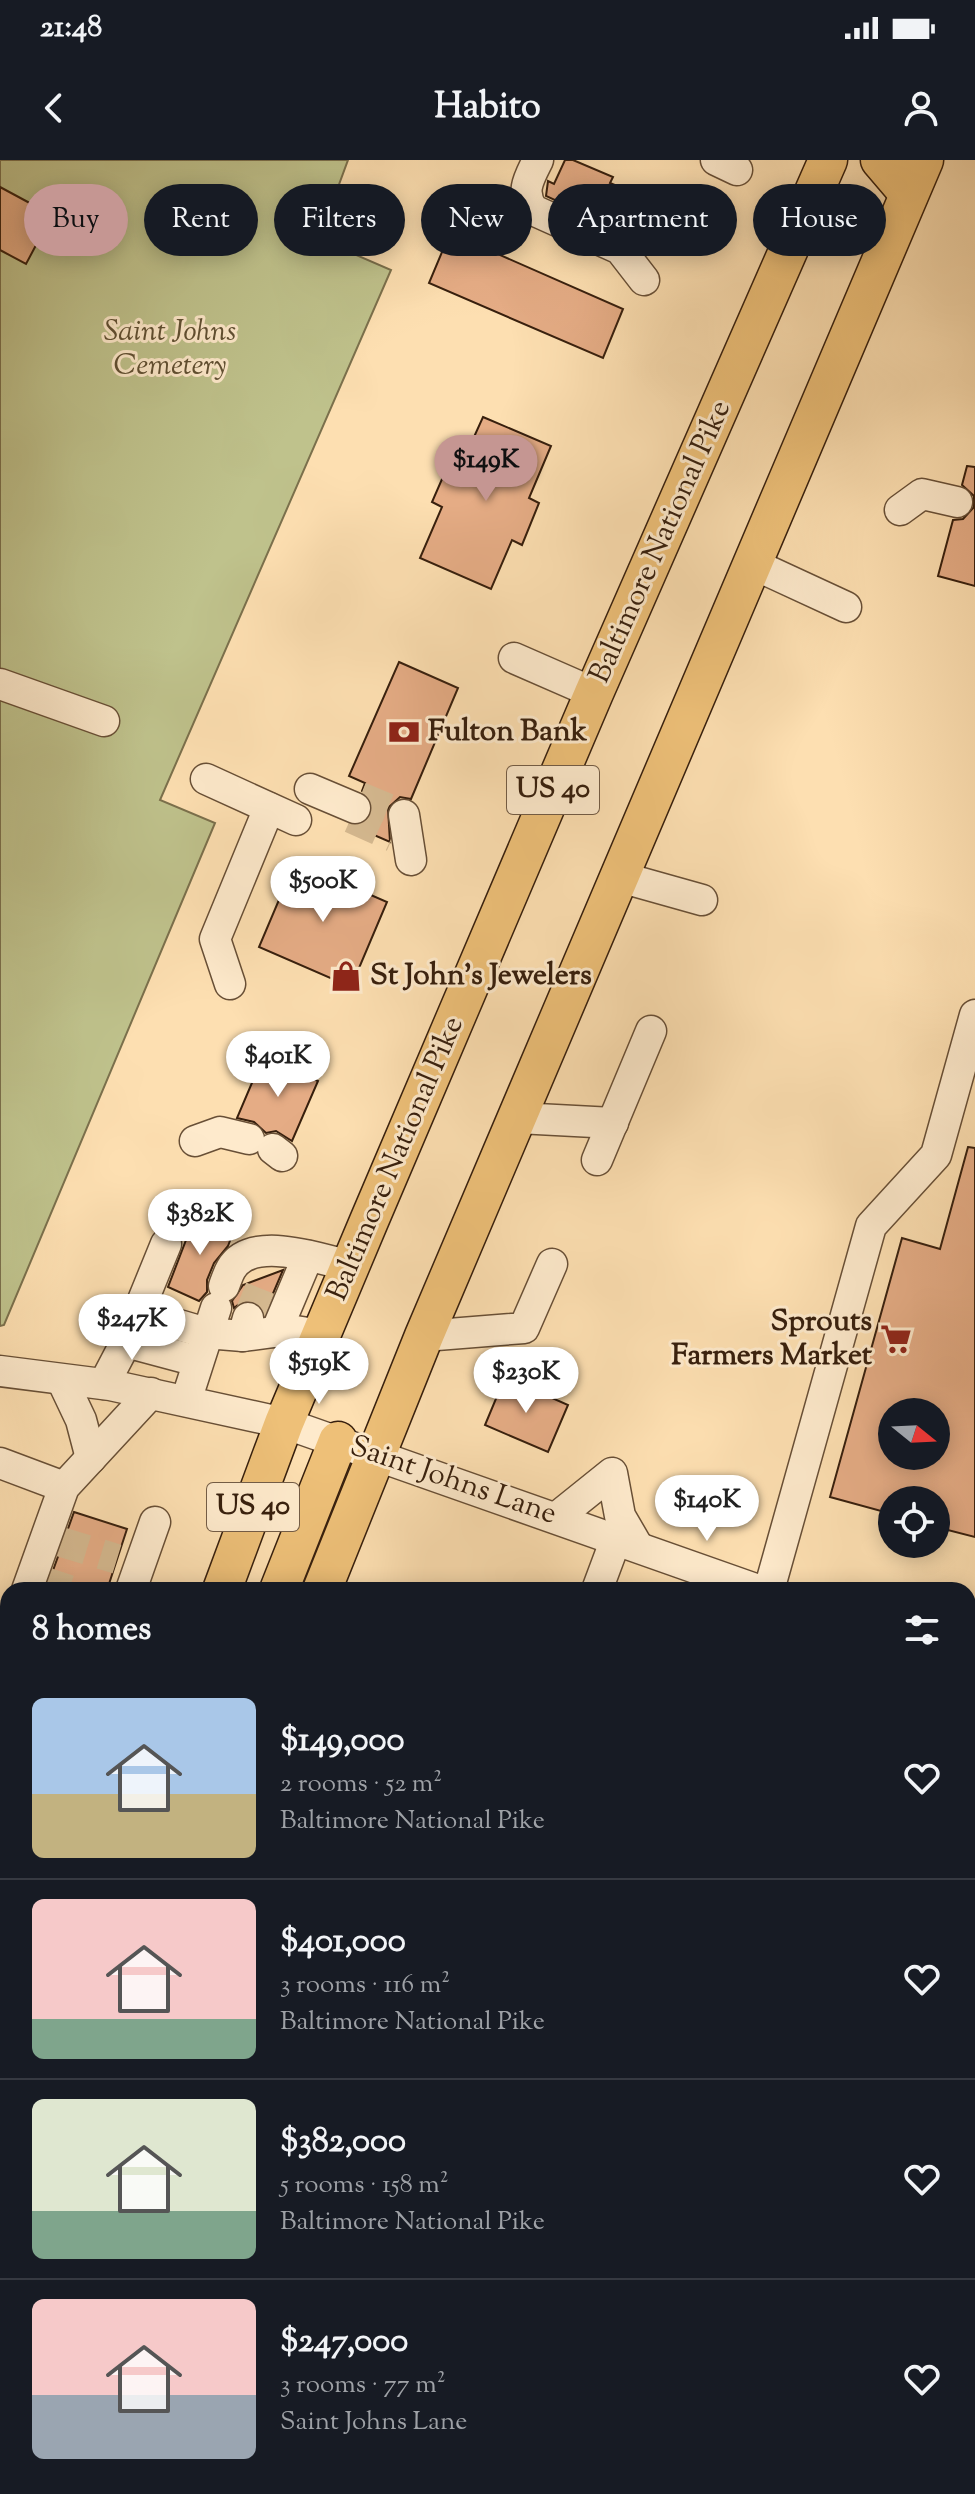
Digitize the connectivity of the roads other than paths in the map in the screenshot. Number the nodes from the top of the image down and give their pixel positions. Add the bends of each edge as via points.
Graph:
1 (538, 160) edge
2 (828, 160) edge
3 (880, 160) edge
4 (924, 160) edge
5 (909, 194) junction
6 (644, 280) dead end
7 (957, 502) dead end
8 (900, 510) dead end
9 (753, 564) junction
10 (846, 607) dead end
11 (514, 658) dead end
12 (0, 684) edge
13 (594, 693) junction
14 (104, 721) dead end
15 (206, 779) dead end
16 (299, 799) junction
17 (355, 808) tunnel mouth
18 (620, 877) junction
19 (702, 900) dead end
20 (230, 984) dead end
21 (975, 1015) edge
22 (651, 1031) dead end
23 (518, 1118) junction
24 (613, 1123) junction
25 (195, 1141) dead end
26 (268, 1148) dead end
27 (597, 1160) dead end
28 (166, 1244) dead end
29 (308, 1256) junction
30 (552, 1264) dead end
31 (350, 1266) junction
32 (138, 1313) junction
33 (211, 1322) junction
34 (276, 1332) junction
35 (321, 1335) junction
36 (424, 1336) junction
37 (126, 1342) junction
38 (0, 1371) edge
39 (62, 1380) junction
40 (104, 1384) junction
41 (151, 1393) junction
42 (186, 1401) junction
43 (284, 1423) junction
44 (338, 1441) junction
45 (376, 1453) junction
46 (91, 1458) junction
47 (0, 1463) edge
48 (64, 1487) junction
49 (556, 1518) junction
50 (155, 1522) dead end
51 (627, 1543) junction
52 (129, 1572) edge
53 (35, 1582) edge
54 (225, 1582) edge
55 (282, 1582) edge
56 (325, 1582) edge
57 (602, 1582) edge
58 (736, 1582) edge
59 (771, 1582) edge

1 - 6 street via 525,188 533,210 620,249
2 - 13 main road, Baltimore National Pike / US 40
3 - 5 main road
4 - 5 main road, US 40
5 - 9 main road, US 40
7 - 8 street via 922,494
9 - 10 street
9 - 18 main road, US 40
11 - 13 street
12 - 14 street
13 - 31 main road, Baltimore National Pike / US 40
15 - 16 street
16 - 17 street
16 - 20 street via 215,939
18 - 19 street
18 - 23 main road, US 40
21 - 59 street via 936,1155 871,1226
22 - 24 street
23 - 24 street
23 - 36 main road, US 40
24 - 27 street
25 - 26 street via 220,1132
28 - 32 street
29 - 31 street
29 - 33 street via 270,1262 248,1257 232,1266
29 - 34 street
30 - 36 street via 524,1328
31 - 35 main road, Baltimore National Pike / US 40
32 - 33 street
32 - 37 street
33 - 34 street
33 - 37 street
33 - 42 street
34 - 35 street
35 - 43 main road, Baltimore National Pike / US 40
36 - 45 main road, US 40
37 - 40 street
38 - 39 street, Saint Johns Lane
39 - 40 street, Saint Johns Lane
39 - 46 street
40 - 41 street, Saint Johns Lane
41 - 42 street, Saint Johns Lane
41 - 46 street
42 - 43 street, Saint Johns Lane
43 - 44 street, Saint Johns Lane
43 - 54 main road, Baltimore National Pike / US 40
44 - 45 street, Saint Johns Lane
44 - 55 main road
45 - 49 street, Saint Johns Lane
45 - 56 main road, US 40
46 - 48 street
47 - 48 street
48 - 53 street
49 - 51 street, Saint Johns Lane
49 - 51 street via 612,1473
50 - 52 street
51 - 57 street
51 - 58 street, Saint Johns Lane

